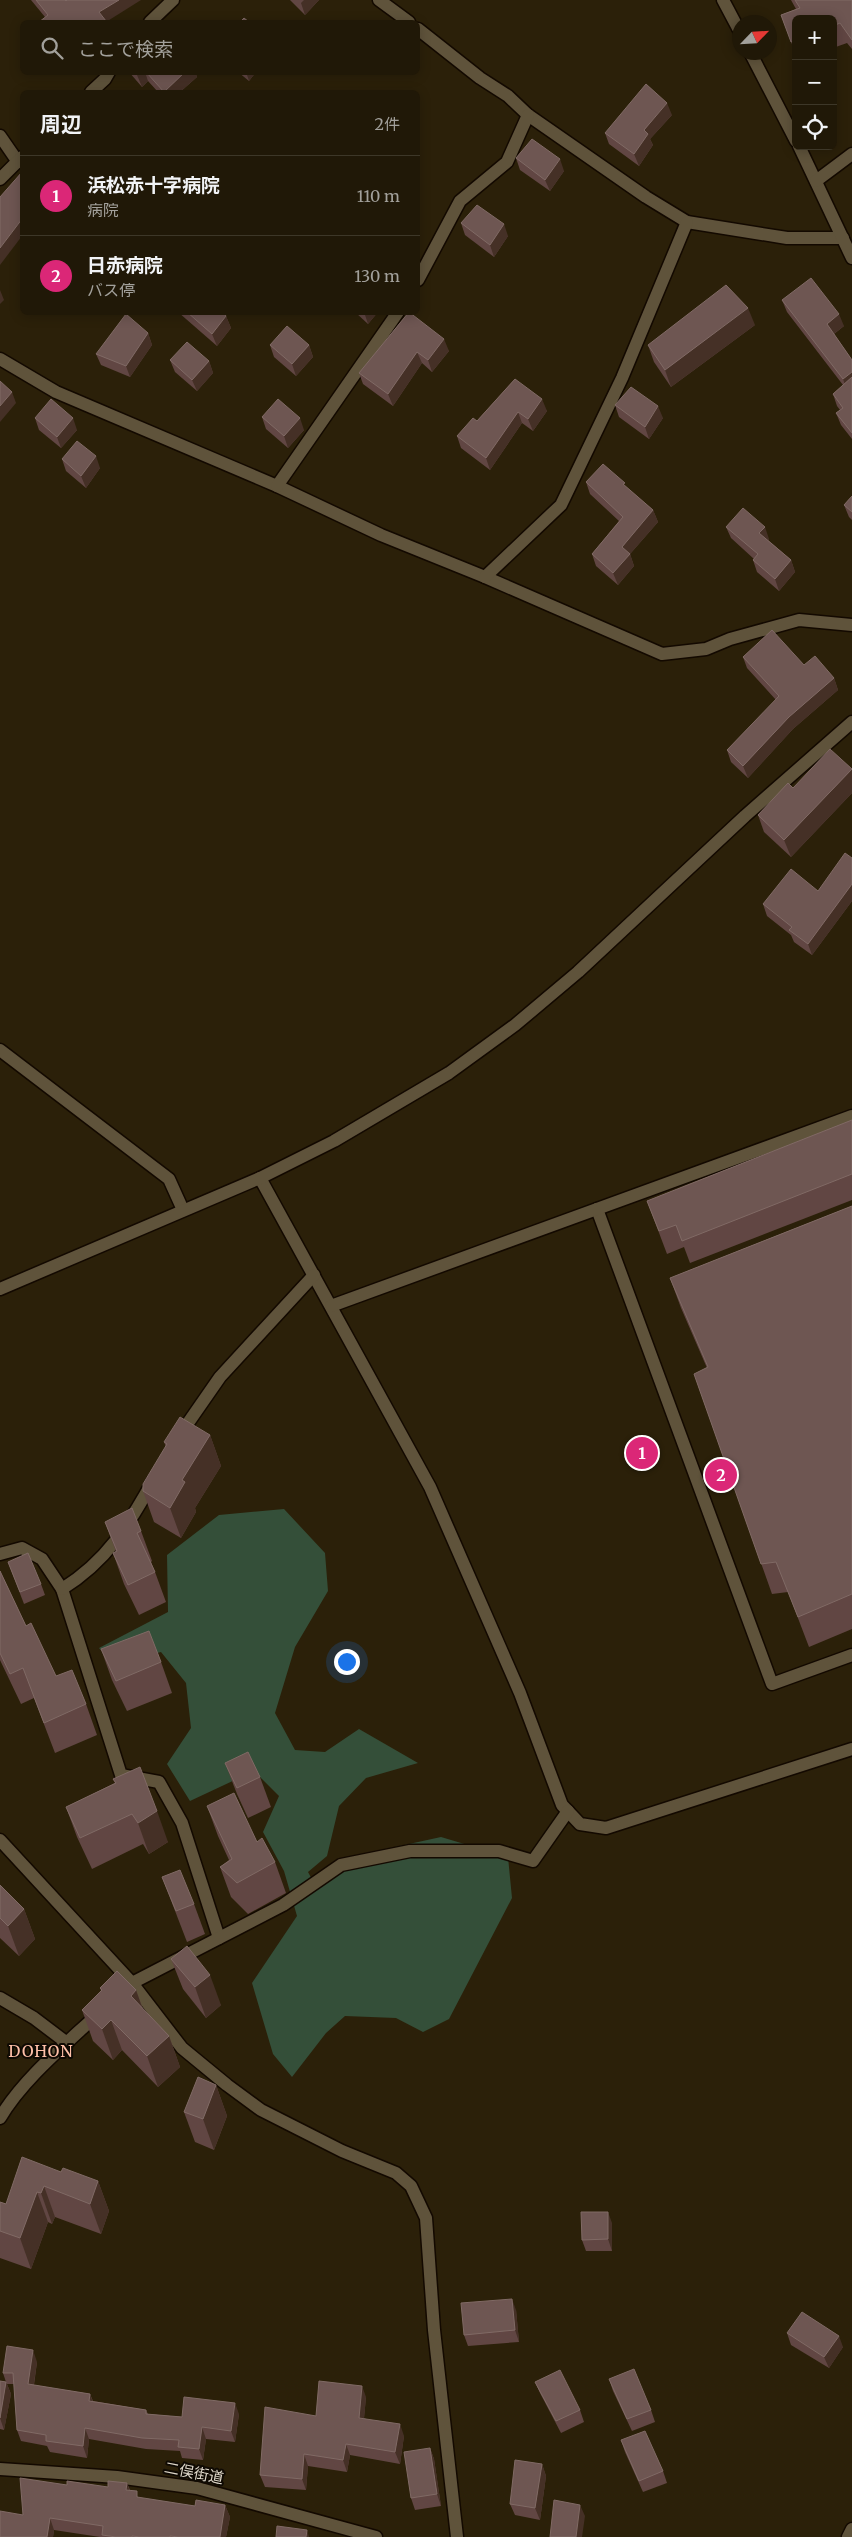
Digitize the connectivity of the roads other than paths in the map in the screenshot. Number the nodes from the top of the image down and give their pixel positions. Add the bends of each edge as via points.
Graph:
1 (174, 0) edge
2 (379, 0) edge
3 (723, 0) edge
4 (732, 17) edge
5 (152, 20) edge
6 (406, 20) edge
7 (420, 31) edge
8 (754, 60) edge
9 (108, 75) edge
10 (93, 90) edge
11 (528, 116) junction
12 (792, 133) edge
13 (0, 136) edge
14 (801, 150) edge
15 (852, 154) edge
16 (20, 160) edge
17 (0, 179) edge
18 (816, 181) junction
19 (687, 222) junction
20 (843, 238) junction
21 (852, 258) edge
22 (420, 276) edge
23 (396, 315) edge
24 (0, 359) edge
25 (277, 486) junction
26 (485, 577) junction
27 (852, 625) edge
28 (852, 722) edge
29 (0, 1050) edge
30 (852, 1116) edge
31 (260, 1178) junction
32 (183, 1210) junction
33 (597, 1210) junction
34 (314, 1275) junction
35 (0, 1289) edge
36 (331, 1306) junction
37 (173, 1446) edge
38 (160, 1470) edge
39 (0, 1554) edge
40 (62, 1589) junction
41 (852, 1655) edge
42 (852, 1749) edge
43 (565, 1808) junction
44 (0, 1840) edge
45 (219, 1938) junction
46 (132, 1983) junction
47 (0, 1998) edge
48 (66, 2043) junction
49 (0, 2118) edge
50 (0, 2469) edge
51 (852, 2529) edge
52 (376, 2537) edge
53 (458, 2537) edge
54 (848, 2537) edge

1 - 5 street
2 - 6 street
3 - 4 street
7 - 11 street via 508,96
8 - 12 street
9 - 10 street
11 - 19 street
11 - 22 street via 507,162 460,201
13 - 16 street
14 - 18 street
15 - 18 street
16 - 17 street
18 - 20 street
19 - 20 street via 787,238
19 - 26 street via 622,378 561,505
20 - 21 street
23 - 25 street
24 - 25 street via 56,392
25 - 26 street via 381,535
26 - 27 street via 662,654 706,649 799,620
28 - 31 street via 745,816 578,972 515,1025 449,1073 334,1141
29 - 32 street via 169,1179
30 - 33 street
31 - 32 street
31 - 34 street
32 - 35 street
33 - 36 street
33 - 41 street via 772,1684
34 - 36 street
34 - 37 street via 220,1377
36 - 43 street via 430,1487 520,1693
38 - 40 street via 118,1540 82,1577
39 - 40 street via 22,1548 42,1559
40 - 45 street via 122,1774 159,1782 182,1823
42 - 43 street via 606,1828 580,1824
43 - 45 street via 533,1861 499,1850 410,1851 341,1865 284,1905
44 - 46 street
45 - 46 street
46 - 48 street
46 - 53 street via 182,2048 261,2110 342,2151 396,2173 412,2186 426,2218 434,2330
47 - 48 street via 34,2018
48 - 49 street via 9,2103
50 - 52 street, 二俣街道 via 117,2477 198,2488
51 - 54 street

